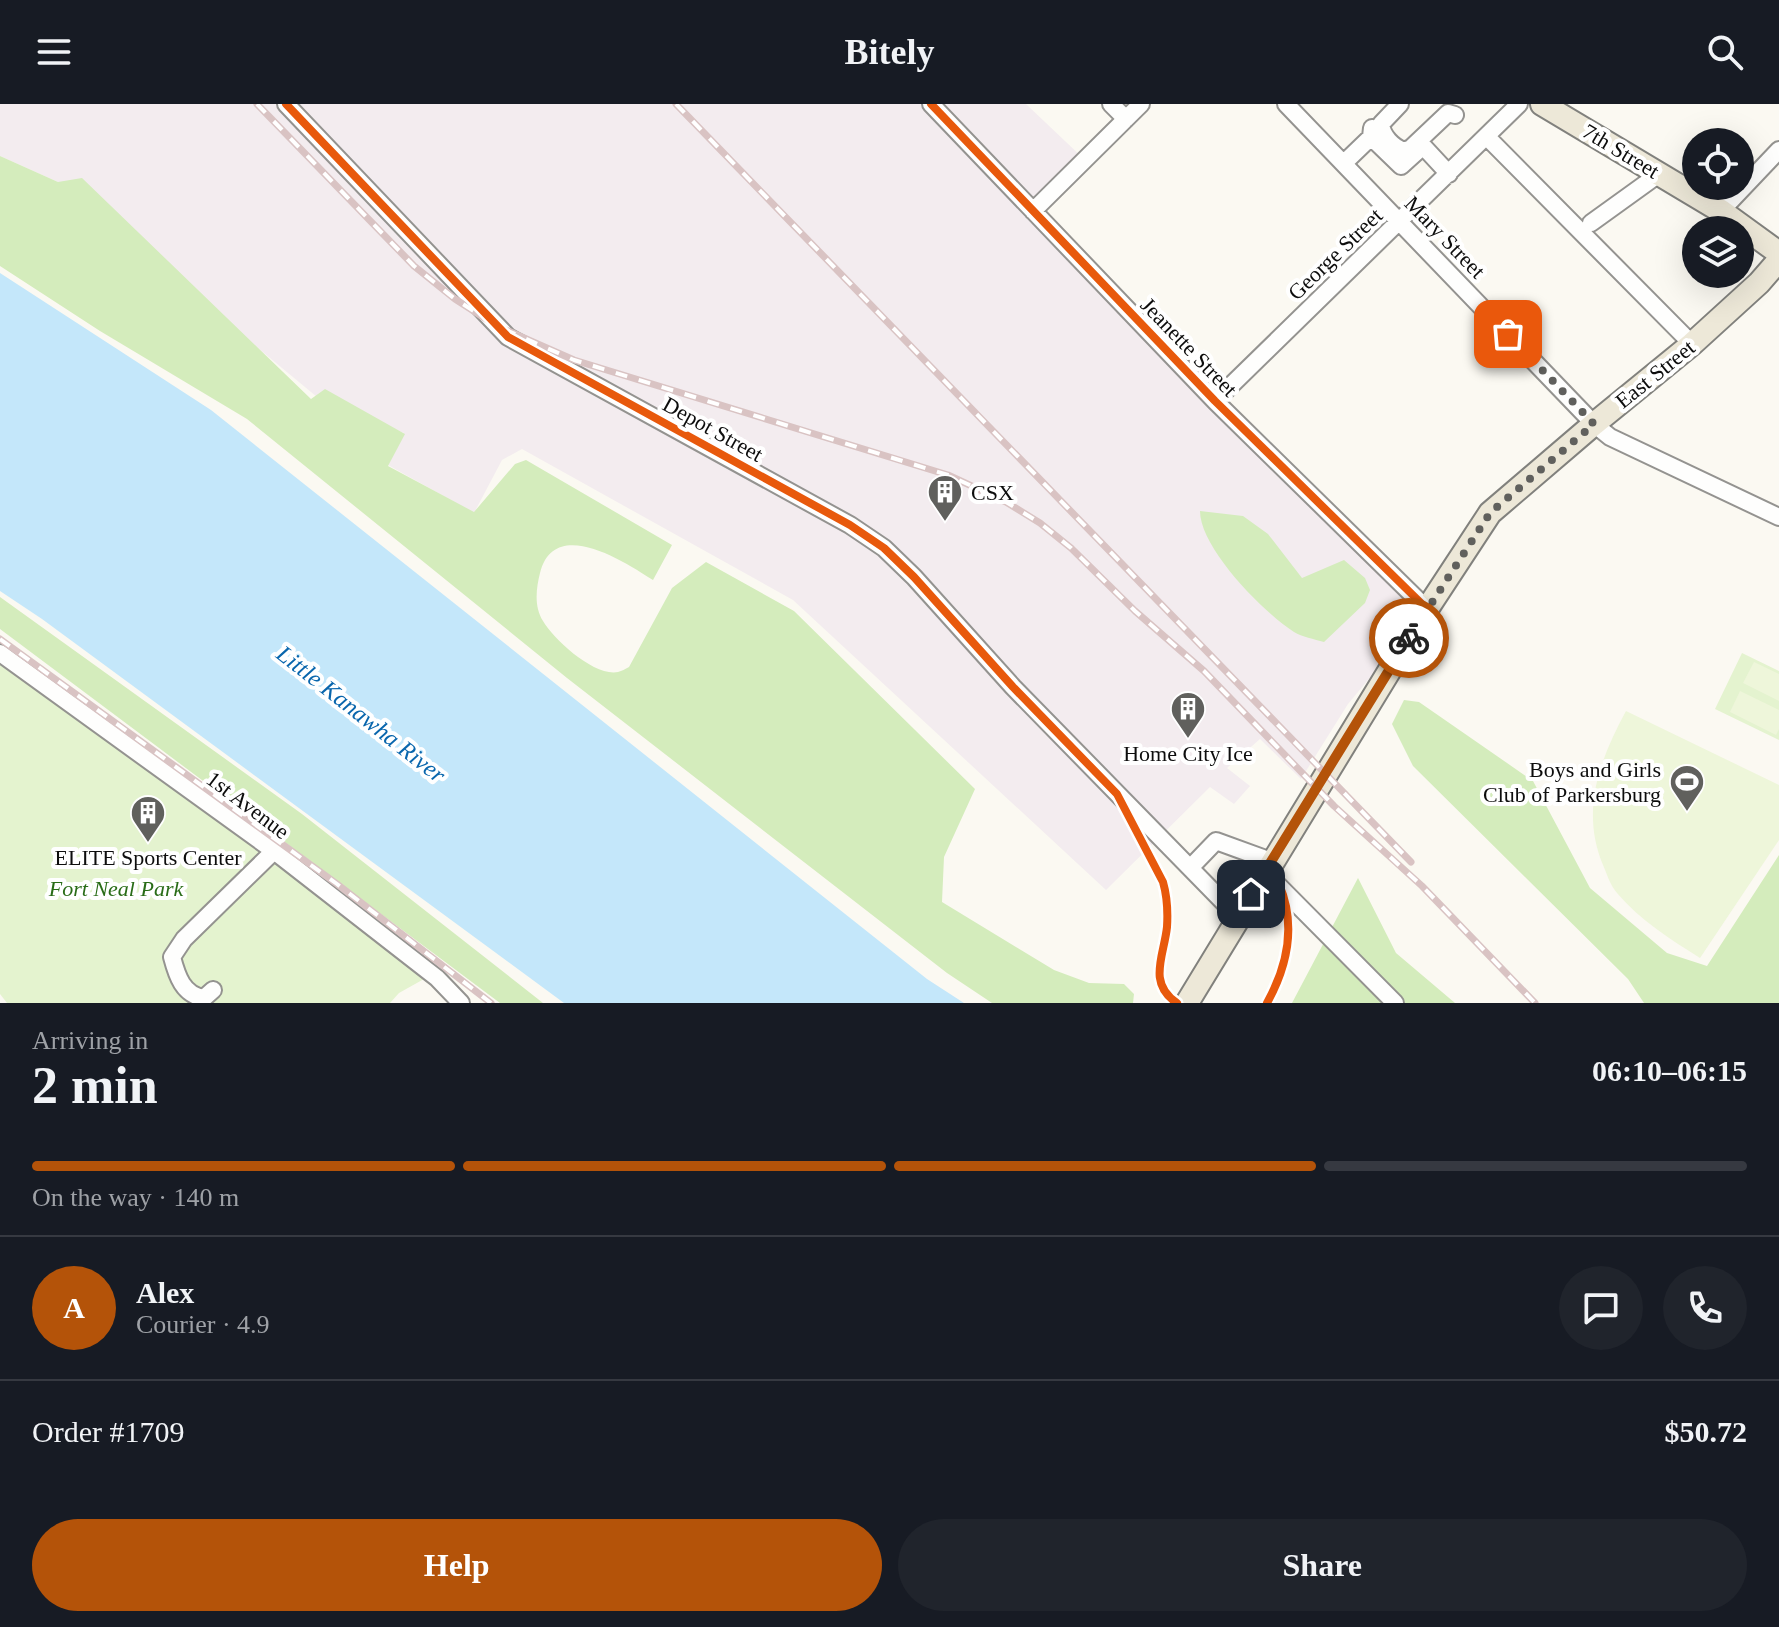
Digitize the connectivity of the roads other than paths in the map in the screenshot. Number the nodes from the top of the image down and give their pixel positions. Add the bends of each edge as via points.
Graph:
1 (286, 104) edge
2 (931, 104) edge
3 (1111, 104) edge
4 (1141, 104) edge
5 (1286, 104) edge
6 (1392, 104) edge
7 (1400, 104) edge
8 (1519, 104) edge
9 (1542, 104) edge
10 (1460, 110) edge
11 (1126, 119) junction
12 (1371, 137) junction
13 (1487, 137) junction
14 (1423, 146) junction
15 (1779, 150) edge
16 (1344, 163) junction
17 (1449, 174) junction
18 (1659, 174) junction
19 (1033, 211) junction
20 (1721, 211) junction
21 (1400, 221) junction
22 (1591, 223) dead end
23 (1779, 253) edge
24 (1779, 260) edge
25 (1692, 344) junction
26 (1215, 401) junction
27 (1594, 424) junction
28 (1779, 517) edge
29 (1427, 609) junction
30 (0, 653) edge
31 (274, 851) junction
32 (1268, 866) junction
33 (1190, 868) junction
34 (1238, 917) junction
35 (213, 990) dead end
36 (461, 1003) edge
37 (1187, 1003) edge
38 (1395, 1003) edge

1 - 33 street, Depot Street via 508,337 884,548
2 - 19 street, Jeanette Street
3 - 11 street
4 - 11 street
5 - 16 street, Mary Street
6 - 12 street via 1372,123
7 - 10 street via 1381,124 1382,133 1404,151 1448,113
8 - 13 street, George Street
9 - 18 main road, 7th Street
10 - 14 street
11 - 19 street
12 - 14 street via 1401,166
12 - 16 street
13 - 17 street, George Street
13 - 25 street
14 - 17 street
15 - 20 street
16 - 21 street, Mary Street
17 - 21 street, George Street
18 - 20 main road, 7th Street
18 - 22 street
19 - 26 street, Jeanette Street
20 - 23 main road, 7th Street
21 - 26 street, George Street
21 - 27 street, Mary Street
24 - 25 main road, East Street
25 - 27 main road, East Street
26 - 29 street, Jeanette Street
27 - 28 street, Mary Street via 1610,437
27 - 29 main road, East Street via 1490,513
29 - 32 main road, East Street
30 - 31 street, 1st Avenue
31 - 35 street via 172,957 178,980 195,997 204,998
31 - 36 street, 1st Avenue via 437,978
32 - 33 street via 1216,841
32 - 34 main road, East Street
32 - 38 street
33 - 34 street, Depot Street
34 - 37 main road, East Street

